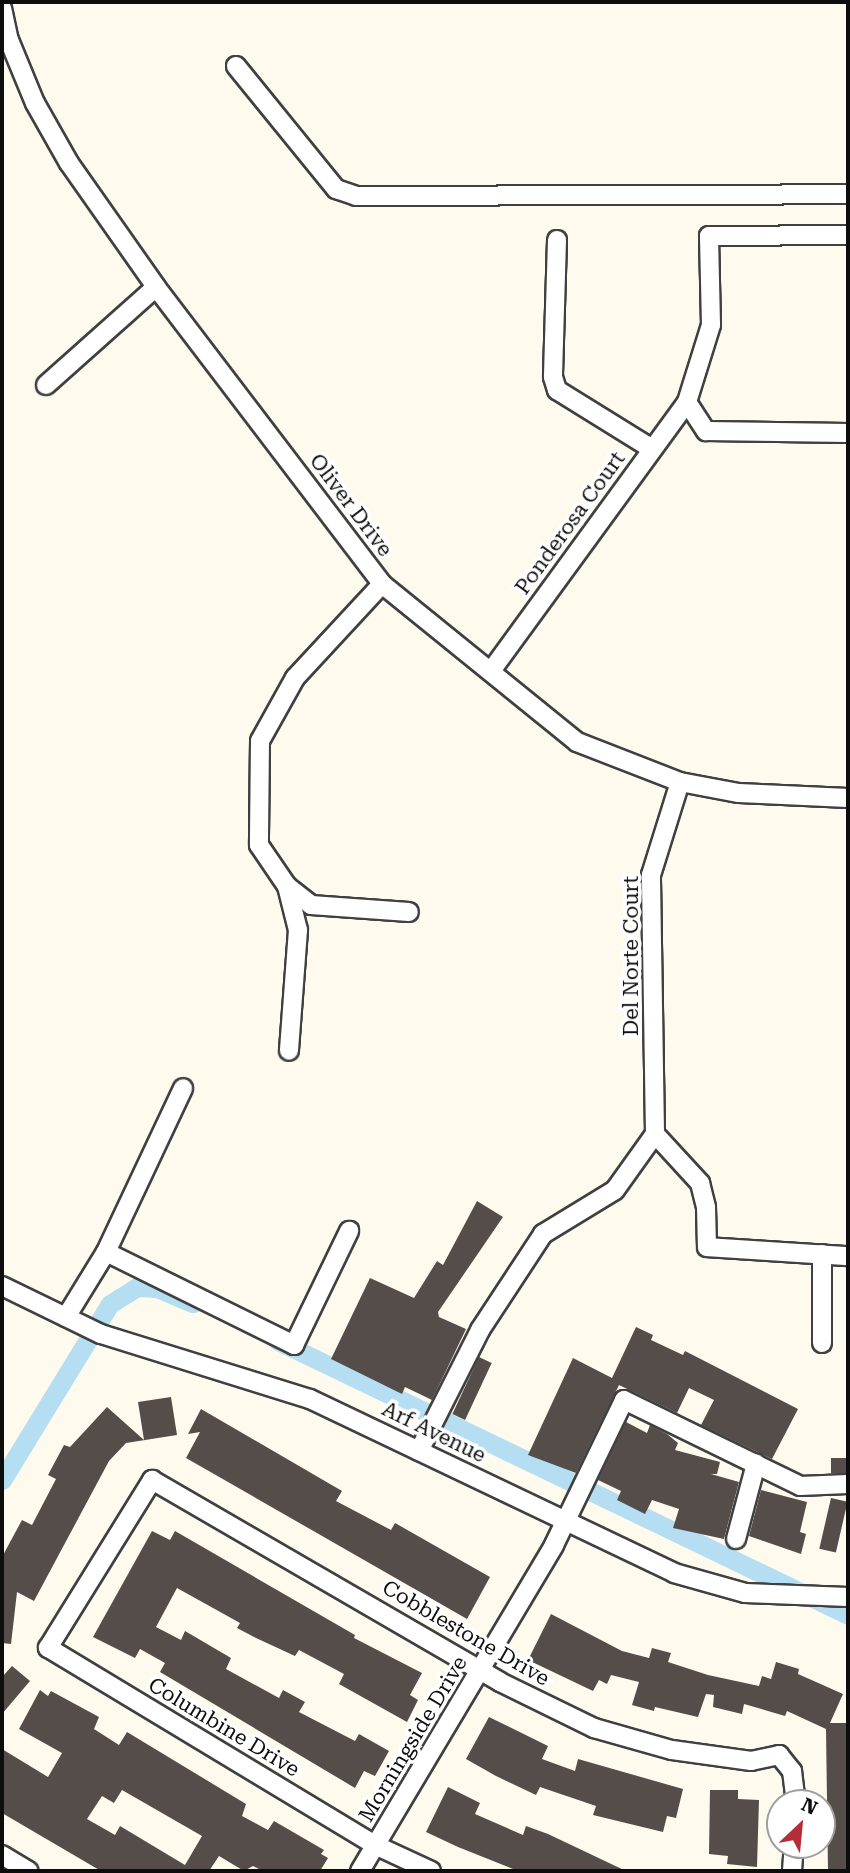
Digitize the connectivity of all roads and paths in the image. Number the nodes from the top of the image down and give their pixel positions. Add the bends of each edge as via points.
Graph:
1 (2, 8) edge
2 (5, 41) edge
3 (236, 66) dead end
4 (848, 194) edge
5 (848, 235) edge
6 (558, 240) dead end
7 (156, 287) junction
8 (46, 385) dead end
9 (687, 402) junction
10 (848, 433) edge
11 (652, 449) junction
12 (382, 584) junction
13 (491, 671) junction
14 (680, 782) junction
15 (848, 798) edge
16 (287, 886) junction
17 (409, 912) dead end
18 (289, 1051) dead end
19 (183, 1088) dead end
20 (655, 1134) junction
21 (349, 1231) dead end
22 (106, 1252) junction
23 (822, 1254) junction
24 (848, 1255) edge
25 (2, 1286) edge
26 (65, 1317) junction
27 (822, 1343) dead end
28 (419, 1451) junction
29 (756, 1464) junction
30 (848, 1484) edge
31 (567, 1521) junction
32 (736, 1539) dead end
33 (848, 1597) edge
34 (48, 1648) joint
35 (482, 1669) junction
36 (795, 1789) edge
37 (375, 1845) junction
38 (2, 1856) edge
39 (29, 1871) edge
40 (360, 1871) edge
41 (431, 1871) edge

1 - 2 street, Oliver Drive
2 - 7 street, Oliver Drive via 51,134
3 - 4 street via 336,189 356,196
5 - 9 street, Ponderosa Court via 709,236 711,325
6 - 11 street via 556,390
7 - 8 street
7 - 12 street, Oliver Drive
9 - 10 street via 706,431
9 - 11 street, Ponderosa Court
11 - 13 street, Ponderosa Court
12 - 13 street, Oliver Drive
12 - 16 street via 295,678 260,741 259,845
13 - 14 street, Oliver Drive via 576,742
14 - 15 street, Oliver Drive via 739,793
14 - 20 street, Del Norte Court via 651,875
16 - 17 street via 311,905
16 - 18 street via 298,930
19 - 22 street
20 - 23 street via 700,1183 707,1247
20 - 28 street via 615,1190 542,1234 480,1330
21 - 22 street via 294,1345
22 - 26 street
23 - 24 street
23 - 27 street
25 - 26 street, Arf Avenue
26 - 28 street, Arf Avenue via 102,1334 310,1399
28 - 31 street, Arf Avenue
29 - 30 street via 800,1486
29 - 31 street, Morningside Drive via 624,1399
29 - 32 street
31 - 33 street, Arf Avenue via 709,1585 758,1594
31 - 35 street, Morningside Drive
34 - 35 street, Cobblestone Drive via 152,1480
34 - 37 street, Columbine Drive
35 - 36 street, Cobblestone Drive via 560,1712 633,1742 751,1760 779,1755 793,1771
35 - 37 street, Morningside Drive
37 - 40 street, Morningside Drive
37 - 41 street, Columbine Drive
38 - 39 street

